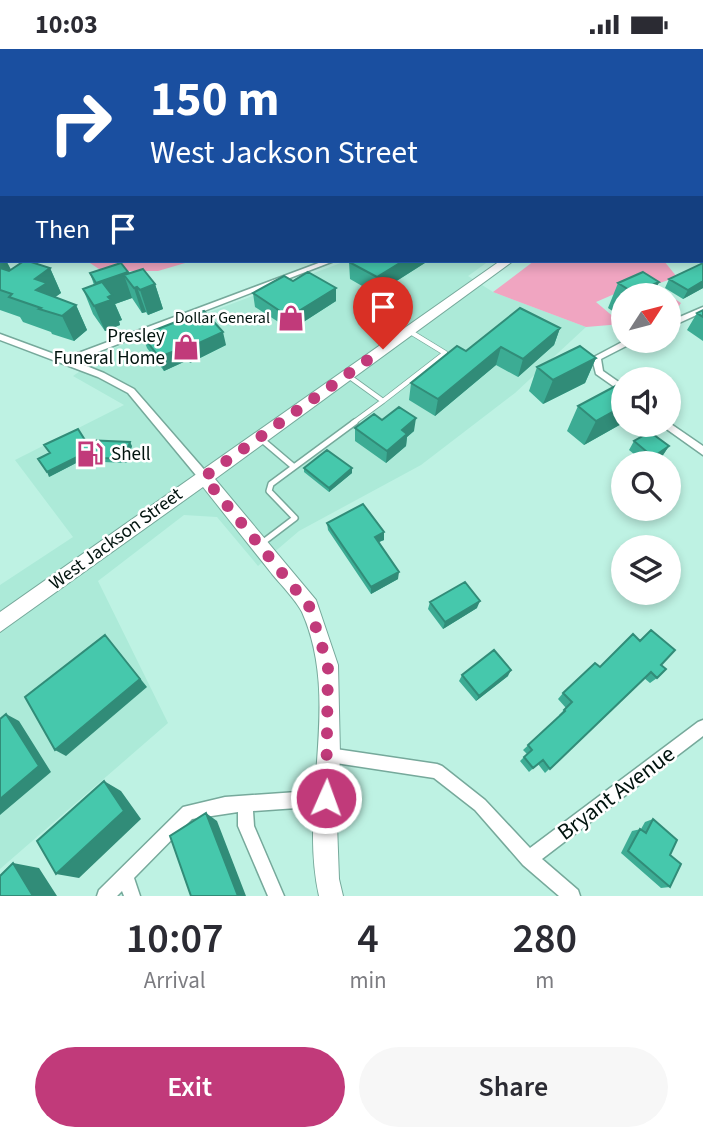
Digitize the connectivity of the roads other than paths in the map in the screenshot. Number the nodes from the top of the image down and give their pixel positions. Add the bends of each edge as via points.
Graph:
1 (325, 263) edge
2 (504, 263) edge
3 (703, 309) edge
4 (681, 319) edge
5 (409, 331) junction
6 (0, 337) edge
7 (611, 351) edge
8 (66, 361) junction
9 (347, 375) junction
10 (611, 381) edge
11 (383, 401) junction
12 (681, 435) edge
13 (258, 437) junction
14 (703, 451) edge
15 (294, 467) junction
16 (204, 477) junction
17 (259, 545) junction
18 (0, 623) edge
19 (703, 727) edge
20 (329, 755) junction
21 (326, 798) junction
22 (245, 803) junction
23 (529, 859) junction
24 (125, 876) junction
25 (105, 896) edge
26 (132, 896) edge
27 (276, 896) edge
28 (331, 896) edge
29 (572, 896) edge

1 - 8 street
2 - 5 street, West Jackson Street
3 - 4 street
5 - 9 street, West Jackson Street
5 - 11 lane via 445,353
6 - 8 street
7 - 10 street via 596,358 599,372
8 - 16 street via 137,395
9 - 11 lane
9 - 13 street, West Jackson Street
11 - 15 lane
12 - 14 street
13 - 15 lane
13 - 16 street, West Jackson Street
15 - 17 lane via 271,484 269,491 295,519
16 - 17 street
16 - 18 street, West Jackson Street
17 - 20 street via 309,606 328,665
19 - 23 street, Bryant Avenue
20 - 21 street
20 - 23 street via 437,771 480,805
21 - 22 street
21 - 28 street
22 - 24 street via 188,812
22 - 27 street via 246,826
23 - 29 street
24 - 25 street
24 - 26 street

